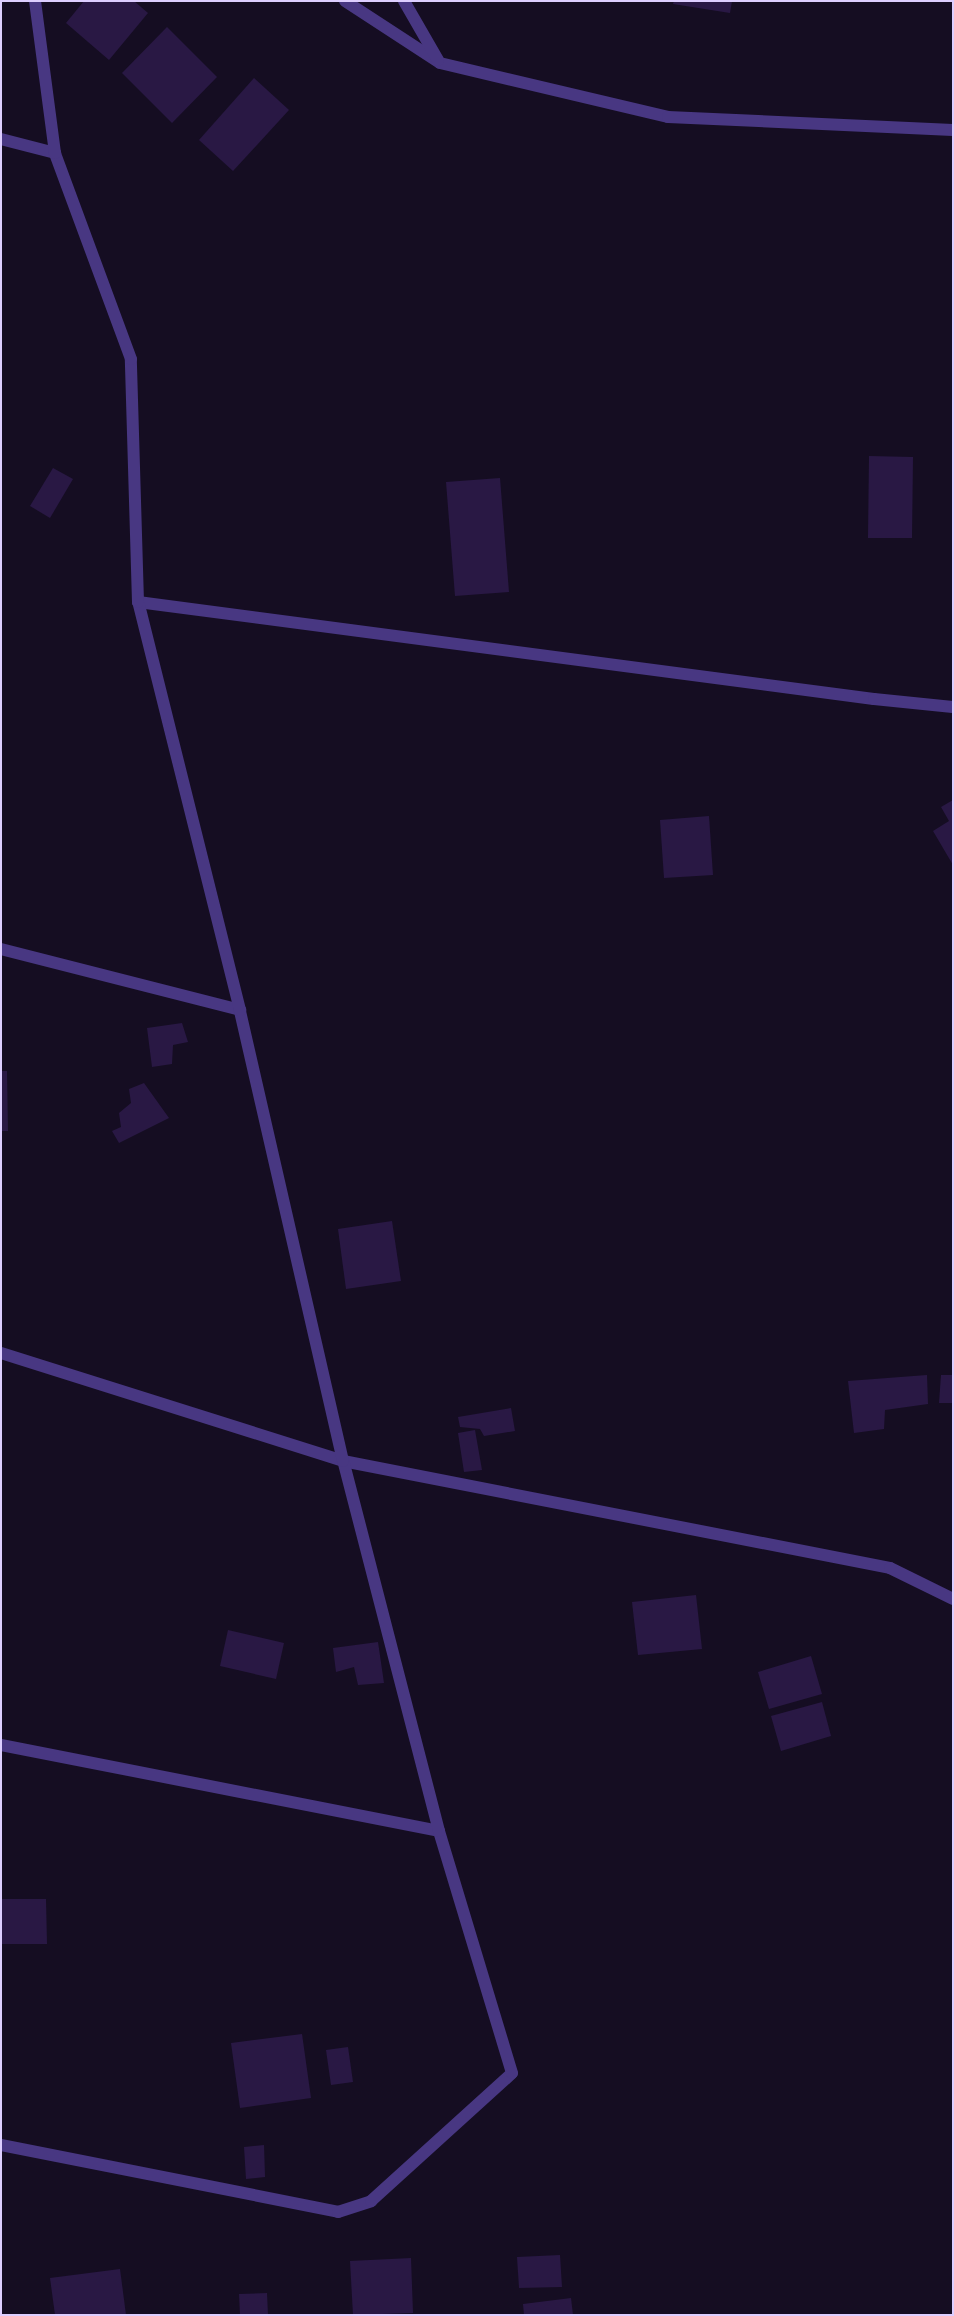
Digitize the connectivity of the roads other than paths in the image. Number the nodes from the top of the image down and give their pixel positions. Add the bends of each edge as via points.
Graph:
1 (35, 1) edge
2 (345, 1) edge
3 (404, 1) edge
4 (440, 63) junction
5 (953, 130) edge
6 (1, 139) edge
7 (55, 153) junction
8 (138, 602) junction
9 (953, 707) edge
10 (1, 949) edge
11 (240, 1010) junction
12 (1, 1353) edge
13 (344, 1461) junction
14 (953, 1599) edge
15 (1, 1745) edge
16 (439, 1831) junction
17 (1, 2145) edge

1 - 7 street
2 - 4 street
3 - 4 street
4 - 5 street via 668,117
6 - 7 street
7 - 8 street via 131,359
8 - 9 street
8 - 11 street
10 - 11 street
11 - 13 street
12 - 13 street
13 - 14 street via 890,1568
13 - 16 street
15 - 16 street
16 - 17 street via 512,2074 370,2201 338,2212

